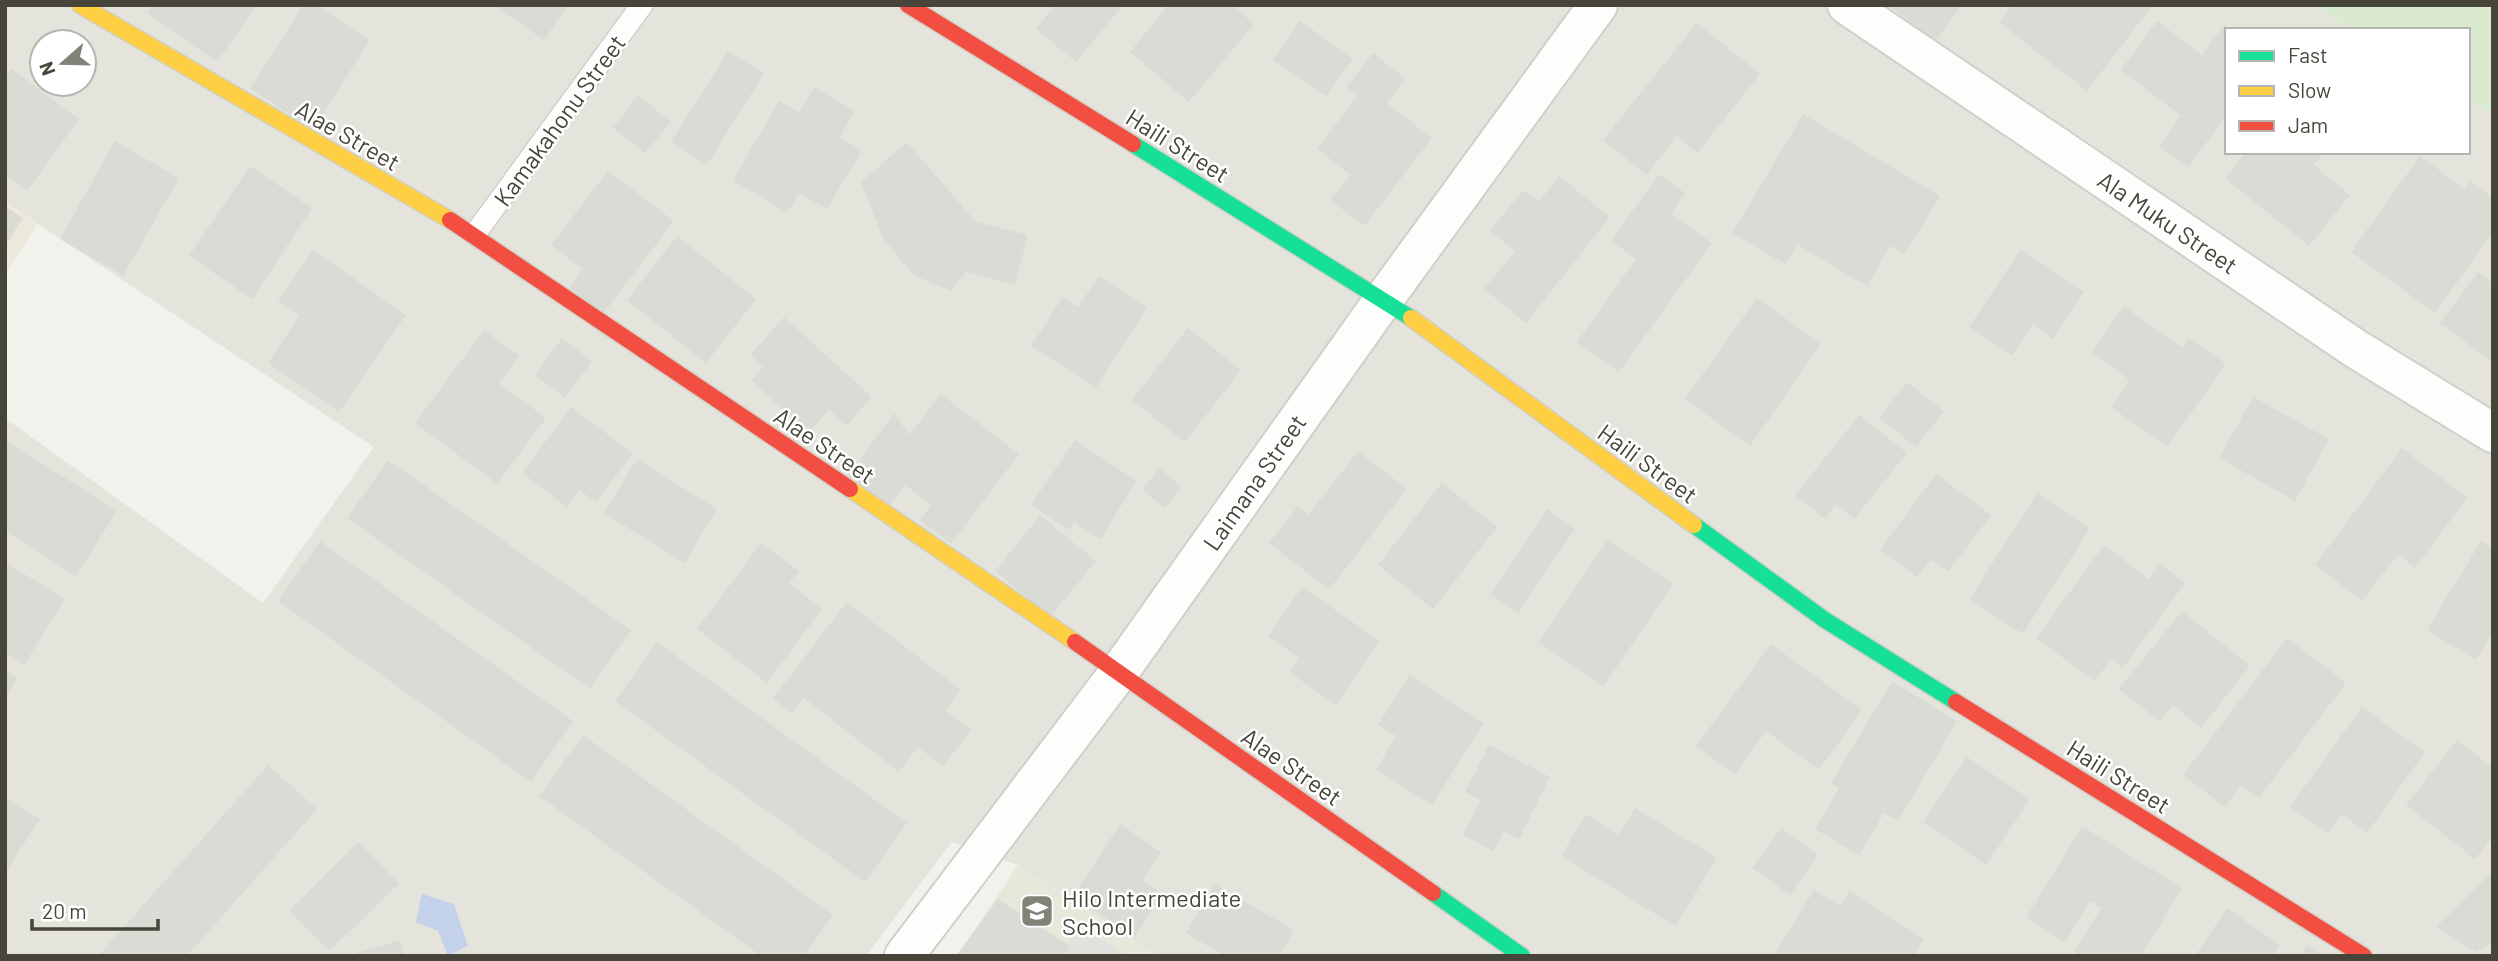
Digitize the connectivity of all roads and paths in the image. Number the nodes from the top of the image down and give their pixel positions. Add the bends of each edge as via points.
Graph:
1 (80, 5) edge
2 (642, 5) edge
3 (908, 5) edge
4 (1598, 5) edge
5 (1847, 5) edge
6 (475, 234) junction
7 (1384, 299) junction
8 (2493, 433) edge
9 (1119, 672) junction
10 (905, 956) edge
11 (1522, 956) edge
12 (2364, 956) edge

1 - 6 street, Alae Street
2 - 6 lane, Kamakahonu Street
3 - 7 street, Haili Street
4 - 7 street, Laimana Street
5 - 8 street, Ala Muku Street via 2356,349
6 - 9 street, Alae Street
7 - 9 street, Laimana Street
7 - 12 street, Haili Street via 1825,620
9 - 10 street, Laimana Street
9 - 11 street, Alae Street

